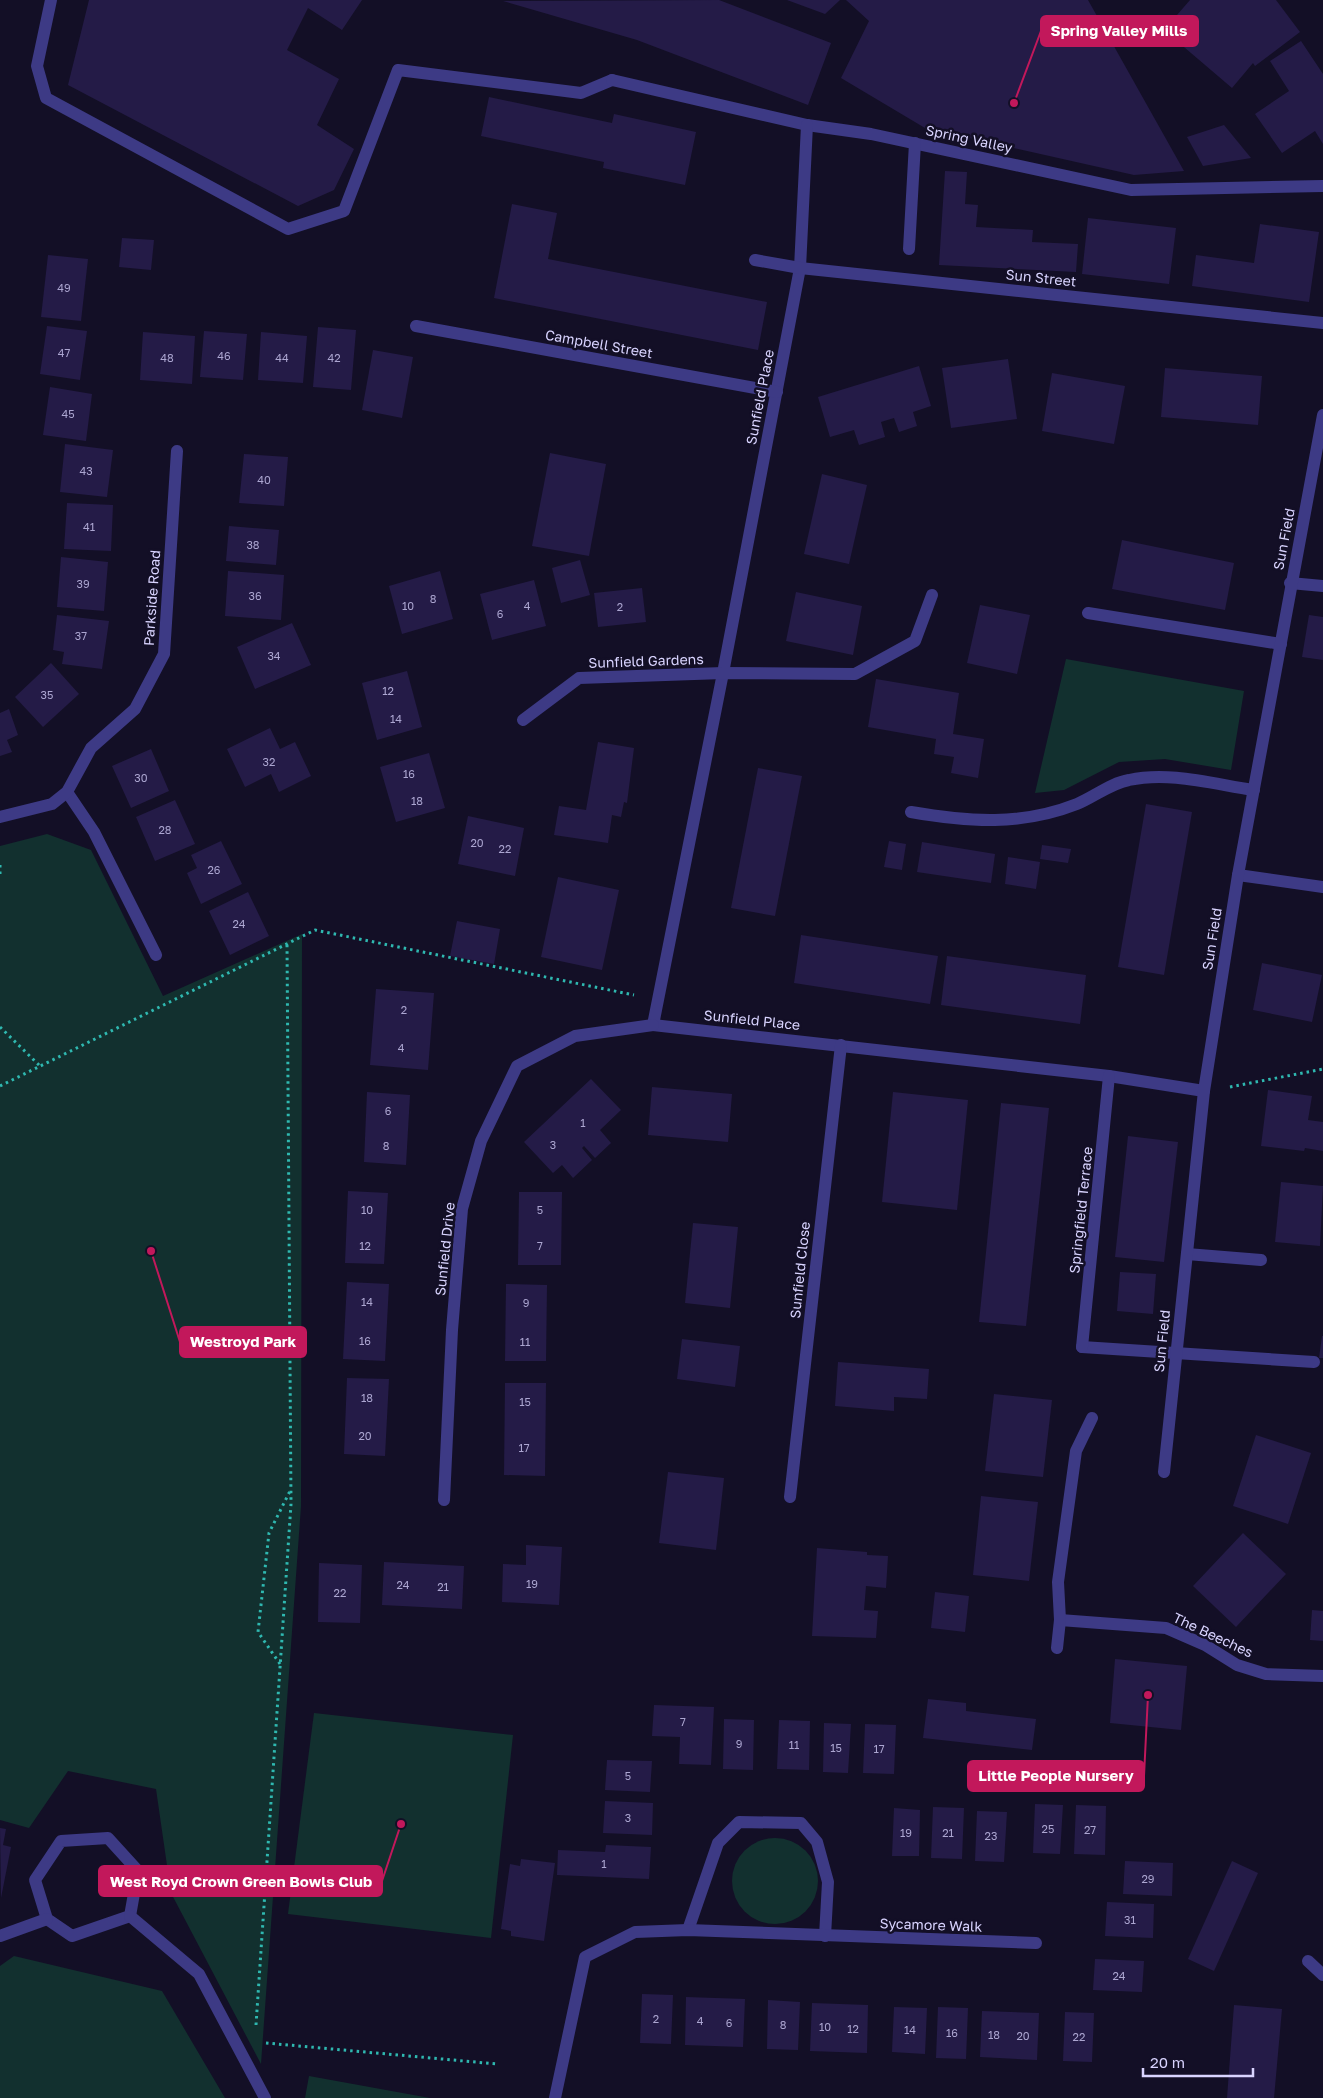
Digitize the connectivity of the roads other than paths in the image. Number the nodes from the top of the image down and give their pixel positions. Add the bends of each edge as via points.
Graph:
1 (51, 0) edge
2 (807, 125) junction
3 (916, 143) junction
4 (1323, 186) edge
5 (909, 249) dead end
6 (756, 260) dead end
7 (800, 268) junction
8 (1323, 323) edge
9 (416, 326) dead end
10 (776, 392) junction
11 (1323, 415) edge
12 (177, 451) dead end
13 (1318, 468) edge
14 (1290, 583) junction
15 (1323, 586) edge
16 (932, 595) dead end
17 (1088, 614) dead end
18 (1281, 644) junction
19 (724, 673) junction
20 (523, 720) dead end
21 (1254, 790) junction
22 (67, 792) junction
23 (911, 812) dead end
24 (0, 817) edge
25 (1238, 874) junction
26 (1323, 887) edge
27 (156, 954) dead end
28 (653, 1025) junction
29 (841, 1045) junction
30 (1109, 1076) junction
31 (1204, 1091) junction
32 (1187, 1254) junction
33 (1261, 1260) dead end
34 (1176, 1353) junction
35 (1314, 1362) dead end
36 (1092, 1418) dead end
37 (1164, 1472) dead end
38 (790, 1497) dead end
39 (444, 1500) dead end
40 (1060, 1620) junction
41 (1057, 1648) dead end
42 (1323, 1676) edge
43 (130, 1916) junction
44 (47, 1919) junction
45 (688, 1930) junction
46 (0, 1936) edge
47 (825, 1936) junction
48 (1036, 1943) dead end
49 (1308, 1961) dead end
50 (1323, 1975) edge
51 (265, 2098) edge
52 (555, 2098) edge

1 - 2 street, Spring Valley via 38,66 46,98 288,229 344,212 398,70 581,93 612,80
2 - 3 street, Spring Valley
2 - 7 street, Sunfield Place
3 - 4 street, Spring Valley via 1131,190
3 - 5 street
6 - 7 street, Sun Street
7 - 8 street, Sun Street
7 - 10 street, Sunfield Place
9 - 10 street, Campbell Street
10 - 19 street, Sunfield Place
11 - 13 street, Sun Field
12 - 22 street, Parkside Road via 164,654 135,709 91,748
13 - 14 street, Sun Field
14 - 15 street
14 - 18 street, Sun Field
16 - 19 street via 915,642 855,674
17 - 18 street
18 - 21 street, Sun Field
19 - 20 street, Sunfield Gardens via 579,678
19 - 28 street, Sunfield Place
21 - 23 street via 1158,776 1127,780 1077,804 1044,815 1001,821 961,820
21 - 25 street, Sun Field
22 - 24 street, Parkside Road via 52,804
22 - 27 street via 94,832
25 - 26 street
25 - 31 street, Sun Field
28 - 29 street, Sunfield Place
28 - 39 street, Sunfield Drive via 575,1036 516,1066 481,1141 462,1209 452,1330
29 - 30 street, Sunfield Place
29 - 38 street, Sunfield Close
30 - 31 street, Sunfield Place
30 - 34 street, Springfield Terrace via 1082,1347
31 - 32 street, Sun Field
32 - 33 street
32 - 34 street, Sun Field
34 - 35 street
34 - 37 street, Sun Field
36 - 40 street via 1076,1451 1058,1582
40 - 41 street
40 - 42 street, The Beeches via 1166,1628 1205,1645 1237,1665 1266,1674
43 - 44 street via 72,1936
43 - 44 street via 138,1871 108,1838 61,1841 35,1880
43 - 51 street via 199,1974
44 - 46 street
45 - 47 street, Sycamore Walk
45 - 47 street via 718,1843 739,1822 801,1823 817,1842 828,1882
45 - 52 street, Sycamore Walk via 635,1932 585,1957
47 - 48 street, Sycamore Walk
49 - 50 street

